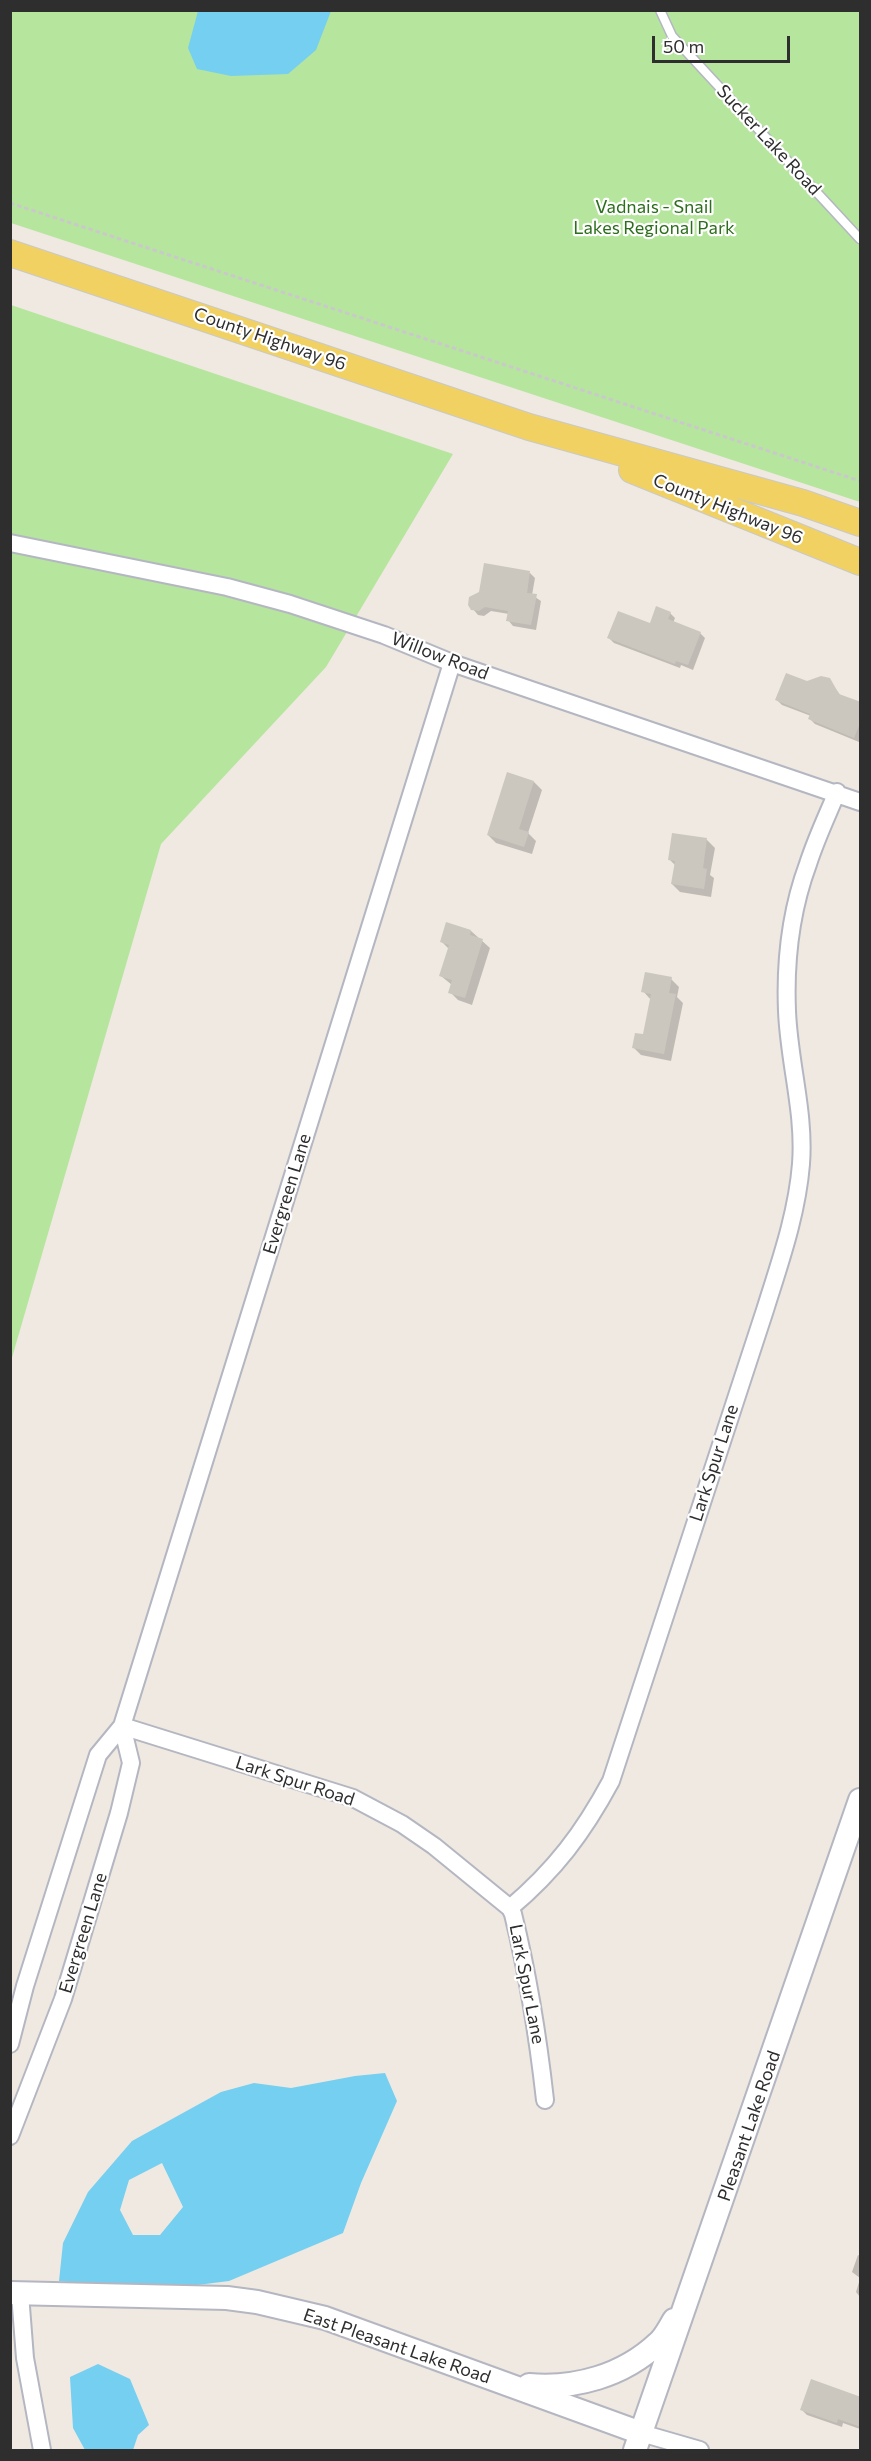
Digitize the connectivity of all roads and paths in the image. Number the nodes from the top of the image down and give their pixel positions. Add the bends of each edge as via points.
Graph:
1 (660, 10) edge
2 (10, 203) edge
3 (861, 239) edge
4 (10, 253) edge
5 (529, 427) junction
6 (861, 481) edge
7 (861, 523) edge
8 (10, 543) edge
9 (861, 562) edge
10 (452, 663) junction
11 (837, 792) junction
12 (861, 802) edge
13 (122, 1726) junction
14 (861, 1800) edge
15 (510, 1908) junction
16 (10, 2044) edge
17 (545, 2100) dead end
18 (10, 2136) edge
19 (15, 2294) edge
20 (690, 2297) junction
21 (502, 2382) junction
22 (638, 2442) edge
23 (42, 2451) edge
24 (700, 2451) edge

1 - 3 lane, Sucker Lake Road via 672,36
2 - 6 path
4 - 5 main road, County Highway 96
5 - 7 main road, County Highway 96 via 804,503
5 - 9 main road, County Highway 96
8 - 10 street, Willow Road via 227,587 290,604 384,635
10 - 11 street, Willow Road
10 - 13 street, Evergreen Lane
11 - 12 street, Willow Road
11 - 15 street, Lark Spur Lane via 801,884 788,958 787,1012 802,1126 796,1203 785,1242 611,1781 567,1853
13 - 15 street, Lark Spur Road via 353,1798 434,1846
13 - 16 street, Evergreen Lane via 98,1755
13 - 18 street, Evergreen Lane via 131,1763 118,1813 63,1999
14 - 20 street, Pleasant Lake Road
15 - 17 street, Lark Spur Lane via 528,1976
19 - 21 street, East Pleasant Lake Road via 227,2298 257,2302 325,2318
19 - 23 street
20 - 21 street via 659,2343 608,2374 554,2387
20 - 22 street, Pleasant Lake Road
21 - 22 street, East Pleasant Lake Road
22 - 24 street, East Pleasant Lake Road

